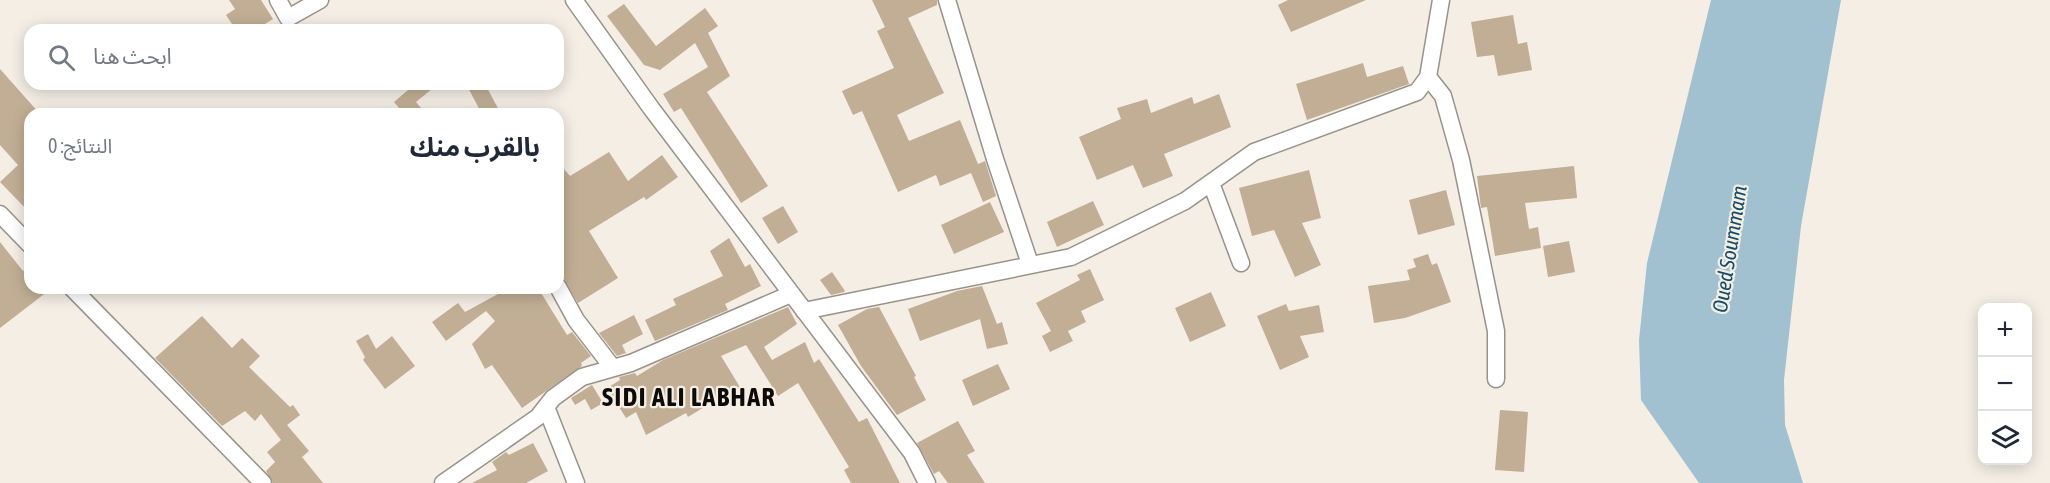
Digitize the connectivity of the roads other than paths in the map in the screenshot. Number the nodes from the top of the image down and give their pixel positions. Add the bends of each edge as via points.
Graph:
1 (278, 0) edge
2 (320, 0) edge
3 (574, 0) edge
4 (947, 0) edge
5 (1441, 0) edge
6 (1428, 77) junction
7 (1418, 92) junction
8 (1443, 96) junction
9 (1211, 183) junction
10 (0, 214) edge
11 (24, 239) edge
12 (1241, 263) dead end
13 (1030, 264) junction
14 (78, 294) edge
15 (562, 294) edge
16 (791, 294) junction
17 (804, 311) junction
18 (613, 368) junction
19 (1496, 379) dead end
20 (545, 414) junction
21 (263, 483) edge
22 (443, 483) edge
23 (576, 483) edge
24 (927, 483) edge

1 - 2 street via 288,18
3 - 16 street
4 - 13 street
5 - 6 street
6 - 7 street
6 - 8 street
7 - 8 street
7 - 9 street via 1254,152
8 - 19 street via 1461,160 1496,331
9 - 12 street
9 - 13 street via 1185,201 1071,257
10 - 11 street
13 - 17 street
14 - 21 street
15 - 18 street via 576,320
16 - 17 street
16 - 18 street
17 - 24 street via 912,453
18 - 20 street via 582,377 553,398
20 - 22 street
20 - 23 street

